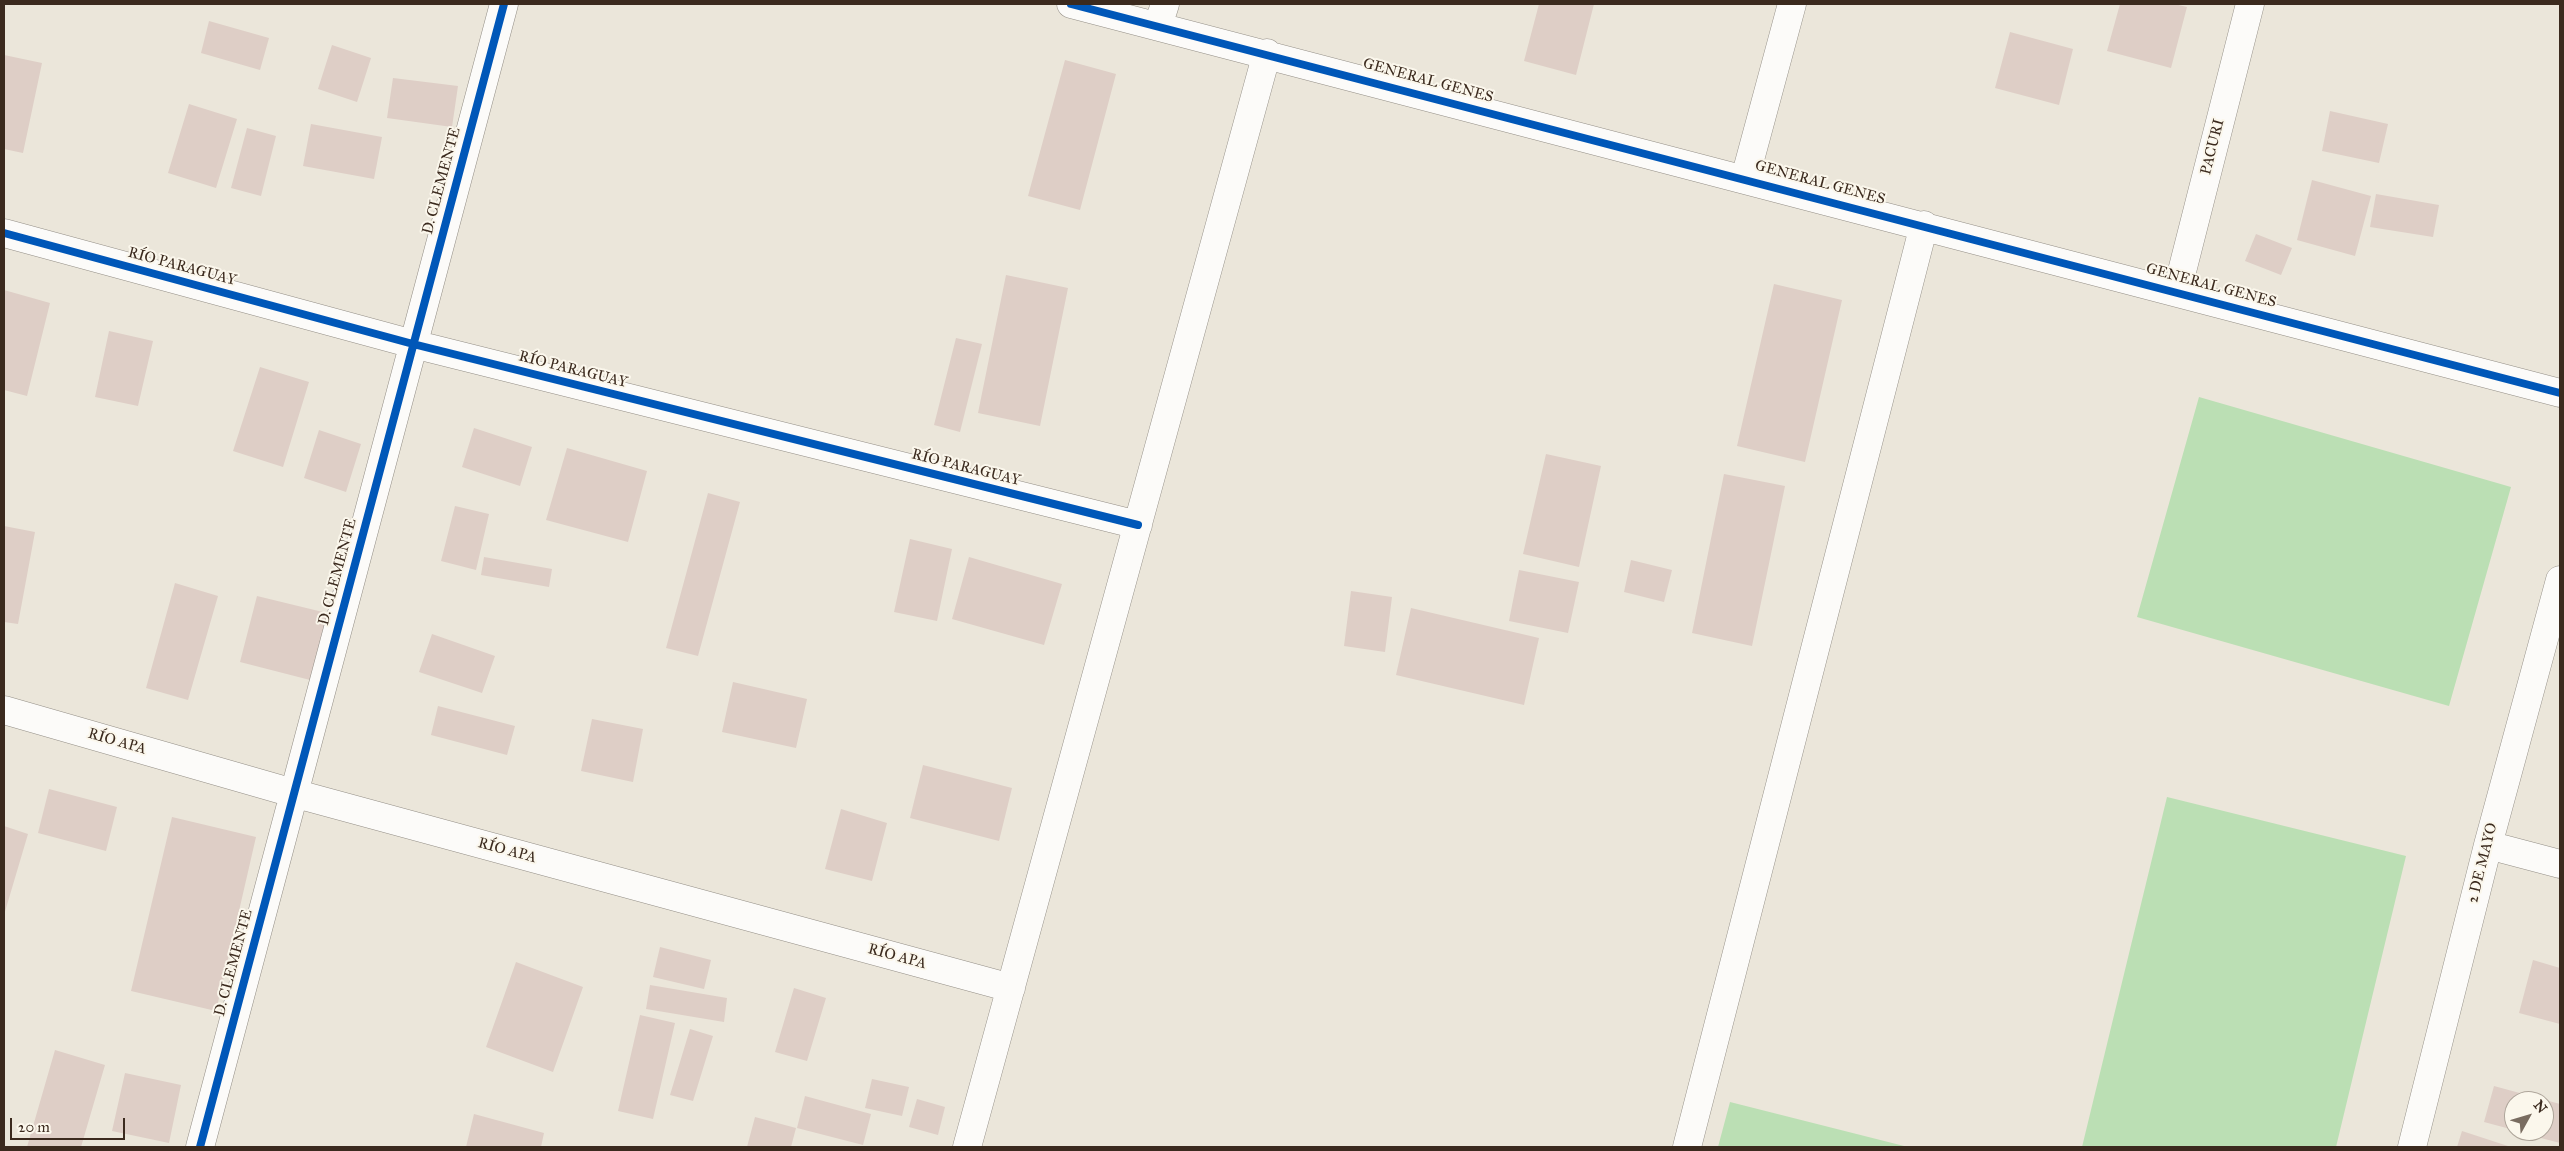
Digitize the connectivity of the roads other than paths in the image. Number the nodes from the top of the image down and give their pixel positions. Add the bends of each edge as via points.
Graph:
1 (504, 4) edge
2 (1071, 4) edge
3 (1792, 4) edge
4 (2250, 4) edge
5 (1162, 15) edge
6 (1267, 53) junction
7 (1745, 178) junction
8 (1924, 225) junction
9 (4, 233) edge
10 (2176, 291) junction
11 (413, 344) junction
12 (2560, 393) edge
13 (1138, 525) junction
14 (2560, 580) edge
15 (4, 710) edge
16 (293, 794) junction
17 (2488, 845) junction
18 (2560, 864) edge
19 (1011, 988) junction
20 (200, 1147) edge
21 (967, 1147) edge
22 (1687, 1147) edge
23 (2412, 1147) edge

1 - 11 street, D. CLEMENTE
2 - 5 street, GENERAL GENES
3 - 7 street
4 - 10 street, PACURI
5 - 6 street, GENERAL GENES
6 - 7 street, GENERAL GENES
6 - 13 street
7 - 8 street, GENERAL GENES
8 - 10 street, GENERAL GENES
8 - 22 street
9 - 11 street, RÍO PARAGUAY
10 - 12 street, GENERAL GENES
11 - 13 street, RÍO PARAGUAY
11 - 16 street, D. CLEMENTE
13 - 19 street
14 - 17 street, 2 DE MAYO
15 - 16 street, RÍO APA
16 - 19 street, RÍO APA
16 - 20 street, D. CLEMENTE
17 - 18 street
17 - 23 street, 2 DE MAYO
19 - 21 street

